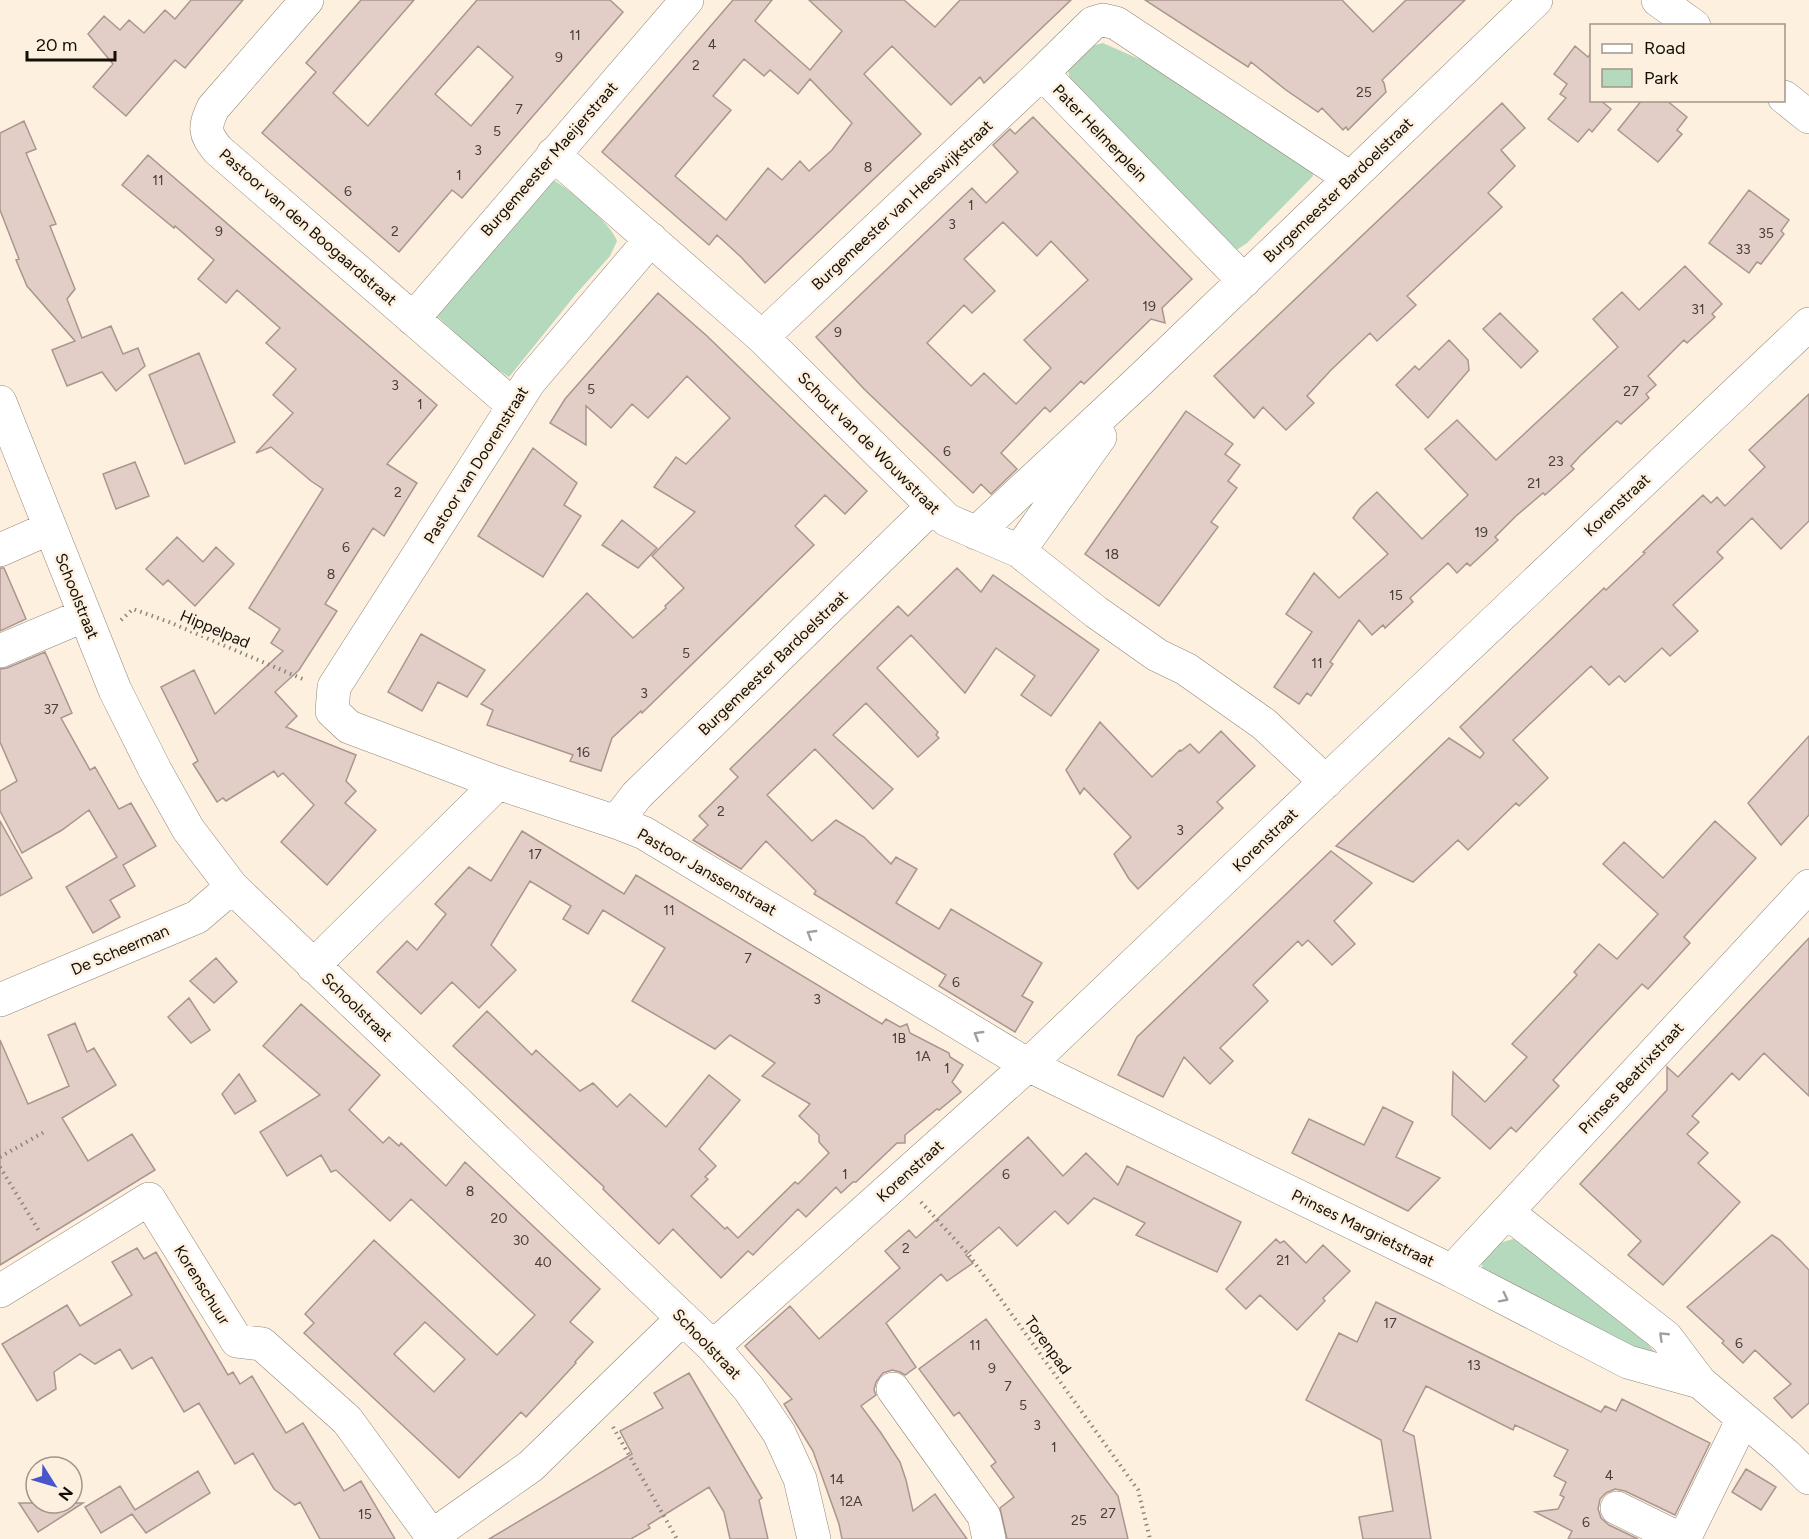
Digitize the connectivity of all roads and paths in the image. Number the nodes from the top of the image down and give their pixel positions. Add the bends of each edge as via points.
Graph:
1 (307, 0) edge
2 (687, 0) edge
3 (1536, 0) edge
4 (1658, 0) edge
5 (1691, 24) edge
6 (1042, 73) junction
7 (1785, 98) edge
8 (1809, 117) edge
9 (553, 154) junction
10 (1350, 178) junction
11 (651, 239) junction
12 (1244, 281) junction
13 (413, 319) junction
14 (1809, 324) edge
15 (762, 337) junction
16 (1140, 381) junction
17 (0, 402) edge
18 (514, 406) junction
19 (933, 506) junction
20 (50, 528) junction
21 (976, 533) junction
22 (0, 550) edge
23 (1019, 551) junction
24 (90, 629) junction
25 (0, 651) edge
26 (333, 699) junction
27 (1326, 782) junction
28 (498, 783) junction
29 (616, 822) junction
30 (1809, 886) edge
31 (232, 887) junction
32 (313, 966) junction
33 (0, 1000) edge
34 (1028, 1065) junction
35 (46, 1131) dead end
36 (0, 1157) edge
37 (0, 1167) edge
38 (900, 1180) junction
39 (1507, 1212) junction
40 (55, 1257) junction
41 (1452, 1271) junction
42 (0, 1291) edge
43 (683, 1318) junction
44 (714, 1347) junction
45 (1700, 1382) junction
46 (893, 1389) dead end
47 (598, 1400) junction
48 (1743, 1419) junction
49 (1809, 1478) edge
50 (1617, 1508) dead end
51 (433, 1537) edge
52 (677, 1539) edge
53 (814, 1539) edge
54 (990, 1539) edge
55 (1150, 1539) edge
56 (1682, 1539) edge

1 - 13 street, Pastoor van den Boogaardstraat via 213,108 207,122 208,138
2 - 9 street, Burgemeester Maeijerstraat
3 - 10 street, Burgemeester Bardoelstraat
4 - 5 street
6 - 10 street, Pater Helmerplein via 1093,23 1116,23
6 - 12 street, Pater Helmerplein
6 - 15 street, Burgemeester van Heeswijkstraat
7 - 8 street
9 - 11 street, Schout van de Wouwstraat
9 - 13 street, Burgemeester Maeijerstraat
10 - 12 street, Burgemeester Bardoelstraat
11 - 15 street, Schout van de Wouwstraat
11 - 18 street, Pastoor van Doorenstraat via 529,382
12 - 16 street, Burgemeester Bardoelstraat
13 - 18 street, Pastoor van den Boogaardstraat
14 - 27 street, Korenstraat
15 - 19 street, Schout van de Wouwstraat
16 - 21 street, Burgemeester Bardoelstraat
16 - 23 street, Burgemeester Bardoelstraat
17 - 20 street, Schoolstraat
18 - 26 street, Pastoor van Doorenstraat
19 - 21 street, Schout van de Wouwstraat via 947,520
19 - 29 street, Burgemeester Bardoelstraat via 637,795
20 - 22 street
20 - 24 street, Schoolstraat
21 - 23 street, Schout van de Wouwstraat
23 - 27 street, Schout van de Wouwstraat via 1156,656 1186,669 1264,724
24 - 25 street
24 - 26 path, Hippelpad via 133,609 315,685
24 - 31 street, Schoolstraat via 155,770 183,819
26 - 28 street, Pastoor Janssenstraat via 349,727
27 - 34 street, Korenstraat
28 - 29 street, Pastoor Janssenstraat
28 - 32 street
34 -> 29 street, Pastoor Janssenstraat via 654,840
30 - 39 street, Prinses Beatrixstraat
31 - 32 street, Schoolstraat
31 - 33 street, De Scheerman via 197,917
32 - 43 street, Schoolstraat
34 - 38 street, Korenstraat
34 - 41 street, Prinses Margrietstraat
35 - 36 path
37 - 40 path
38 - 44 street, Korenstraat
38 - 55 path, Torenpad via 969,1256 1138,1490
39 - 41 street, Prinses Beatrixstraat
45 -> 39 street, Prinses Margrietstraat via 1666,1337
40 - 42 street, Korenschuur
40 - 51 street, Korenschuur via 149,1199 237,1341 262,1344 346,1420
41 -> 45 street, Prinses Margrietstraat via 1628,1362
43 - 44 street, Schoolstraat
43 - 47 street, Korenschuur
44 - 53 street, Schoolstraat via 779,1432 800,1479
45 - 48 street, Prinses Margrietstraat
46 - 54 street via 984,1516
47 - 51 street, Korenschuur via 531,1466
47 - 52 path
48 - 49 street, Prinses Margrietstraat
48 - 56 street
50 - 56 street

